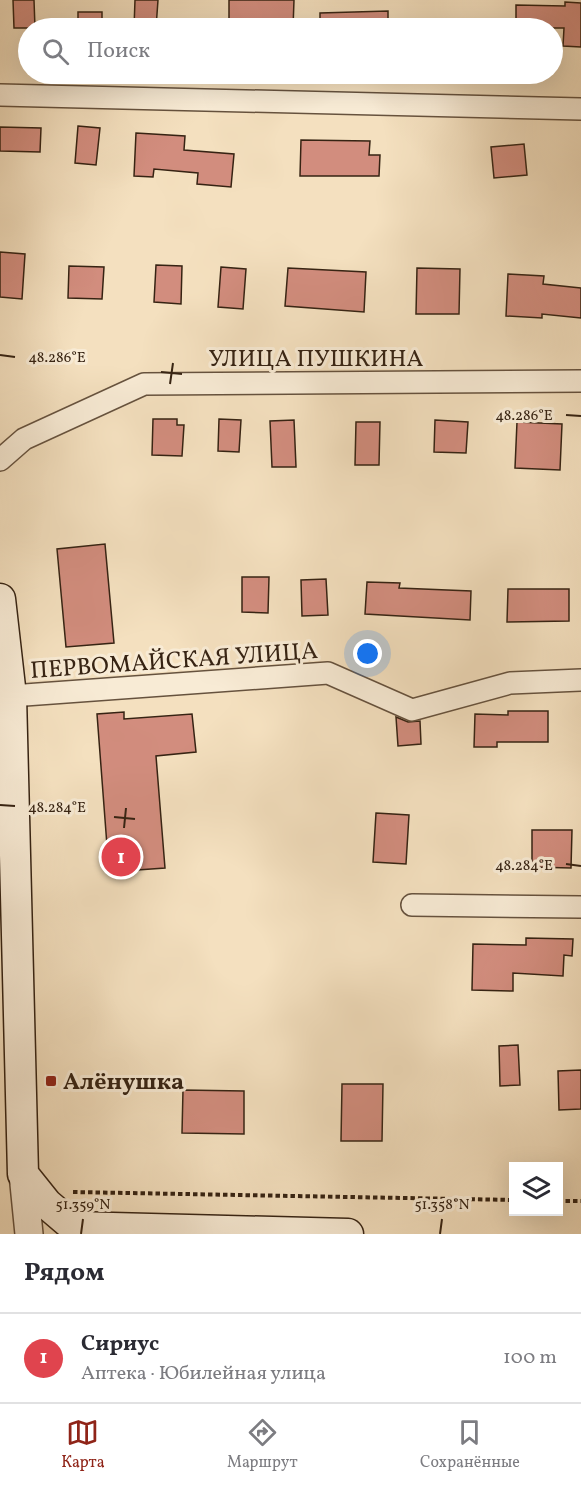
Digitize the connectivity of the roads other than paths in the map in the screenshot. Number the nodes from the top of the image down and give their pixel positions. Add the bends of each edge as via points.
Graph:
1 (0, 95) edge
2 (581, 109) edge
3 (581, 381) edge
4 (0, 460) edge
5 (0, 599) edge
6 (581, 680) edge
7 (11, 696) junction
8 (412, 905) dead end
9 (581, 907) edge
10 (23, 1174) junction
11 (29, 1234) edge
12 (348, 1234) edge

1 - 2 street
3 - 4 street, УЛИЦА ПУШКИНА via 144,384 24,439
5 - 7 main road
6 - 7 street, ПЕРВОМАЙСКАЯ УЛИЦА via 510,683 412,710 328,673
7 - 10 main road
8 - 9 street
10 - 11 street
10 - 12 main road via 47,1204 74,1227

